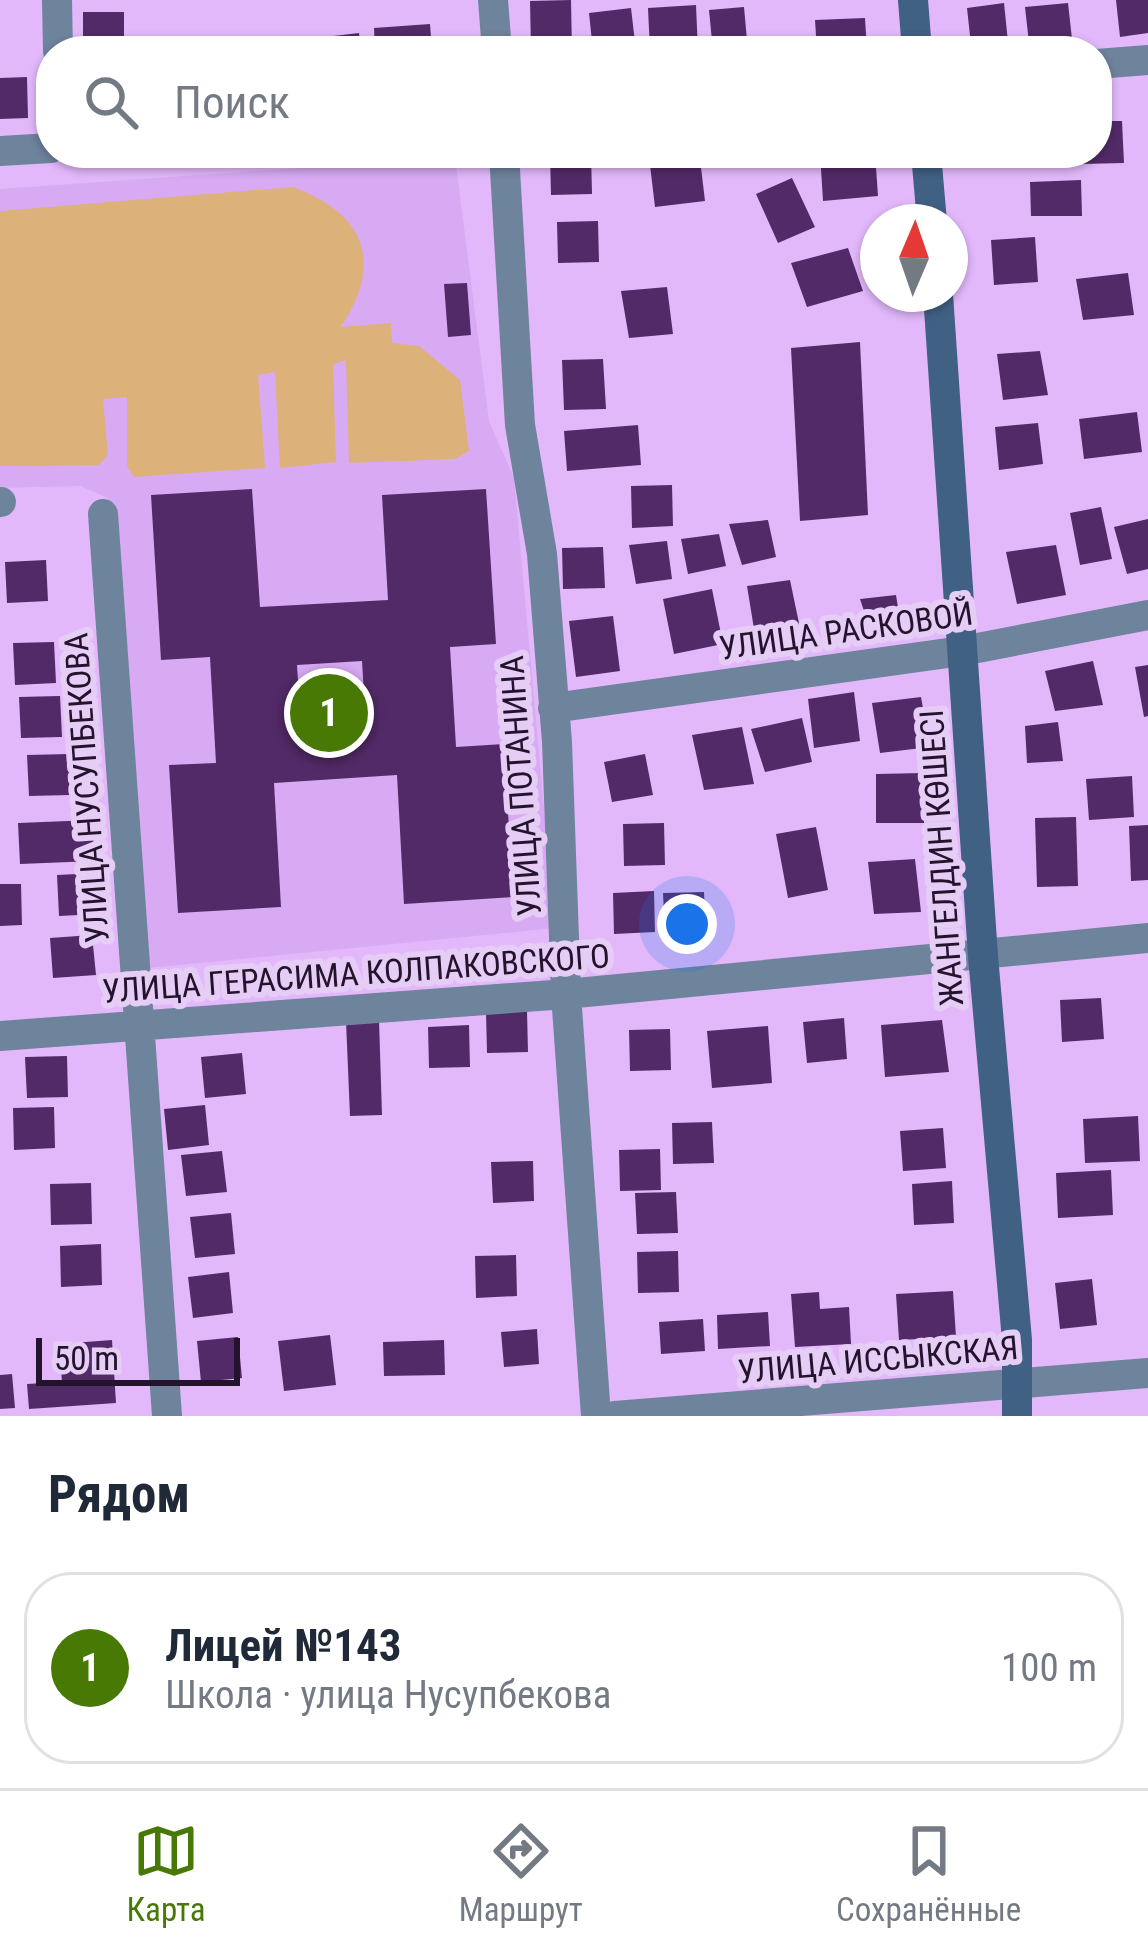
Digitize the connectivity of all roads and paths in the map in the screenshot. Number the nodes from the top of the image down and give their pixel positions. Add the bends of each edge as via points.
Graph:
1 (57, 0) edge
2 (493, 0) edge
3 (913, 0) edge
4 (58, 36) edge
5 (496, 36) edge
6 (916, 36) edge
7 (1148, 60) edge
8 (1112, 63) edge
9 (36, 149) edge
10 (0, 151) edge
11 (505, 168) edge
12 (927, 168) edge
13 (930, 204) edge
14 (939, 312) edge
15 (103, 514) dead end
16 (1148, 615) edge
17 (962, 651) junction
18 (553, 708) junction
19 (1148, 938) edge
20 (983, 956) junction
21 (566, 994) junction
22 (139, 1026) junction
23 (0, 1036) edge
24 (1148, 1372) edge
25 (1014, 1384) junction
26 (167, 1416) edge
27 (596, 1416) edge
28 (615, 1416) edge
29 (1017, 1416) edge

1 - 4 street
2 - 5 street
3 - 6 main road
7 - 8 street
9 - 10 street
11 - 18 street, УЛИЦА ПОТАНИНА via 520,425 542,554
12 - 13 main road
14 - 17 main road, ЖАНГЕЛДИН КӨШЕСІ
15 - 22 street, УЛИЦА НУСУПБЕКОВА
16 - 17 street, УЛИЦА РАСКОВОЙ
17 - 18 street, УЛИЦА РАСКОВОЙ
17 - 20 main road, ЖАНГЕЛДИН КӨШЕСІ
18 - 21 street, УЛИЦА ПОТАНИНА
19 - 20 street, УЛИЦА ГЕРАСИМА КОЛПАКОВСКОГО
20 - 21 street, УЛИЦА ГЕРАСИМА КОЛПАКОВСКОГО
20 - 25 main road, ЖАНГЕЛДИН КӨШЕСІ via 1017,1340
21 - 22 street, УЛИЦА ГЕРАСИМА КОЛПАКОВСКОГО
21 - 27 street, УЛИЦА ПОТАНИНА
22 - 23 street, УЛИЦА ГЕРАСИМА КОЛПАКОВСКОГО
22 - 26 street, УЛИЦА НУСУПБЕКОВА
24 - 25 street, УЛИЦА ИССЫКСКАЯ
25 - 28 street, УЛИЦА ИССЫКСКАЯ
25 - 29 main road, ЖАНГЕЛДИН КӨШЕСІ

